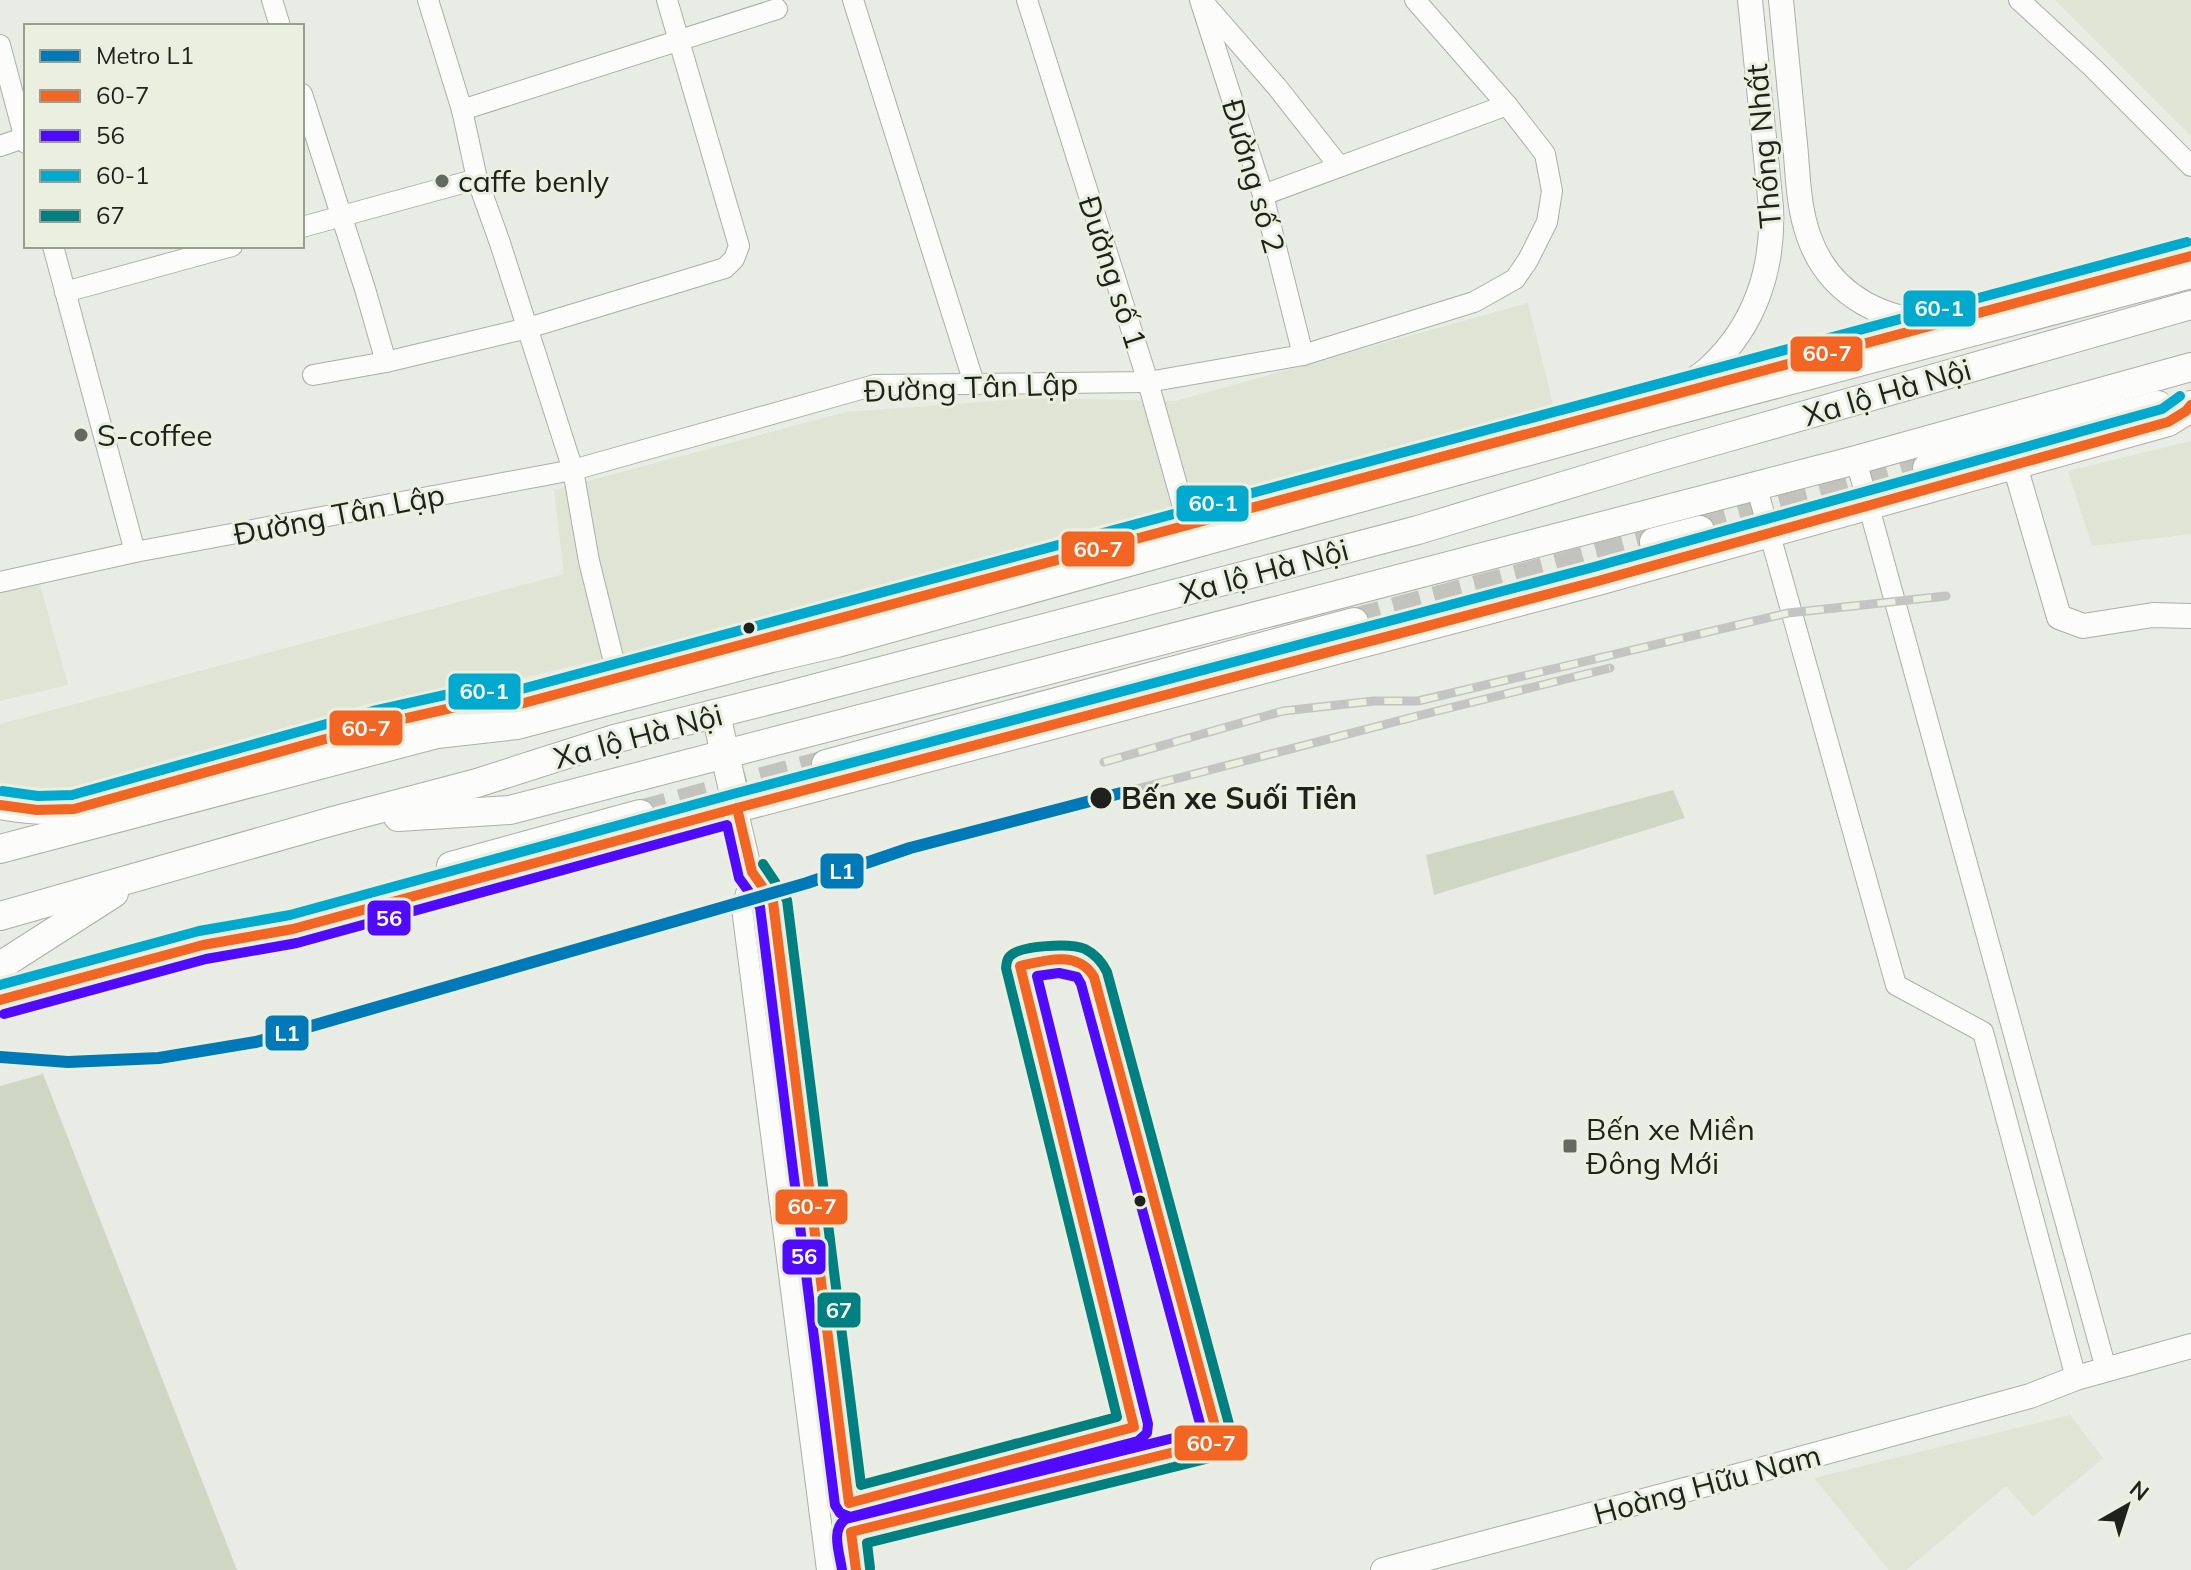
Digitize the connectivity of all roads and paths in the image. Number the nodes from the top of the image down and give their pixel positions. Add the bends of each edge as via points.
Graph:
1 (272, 0) edge
2 (428, 0) edge
3 (667, 0) edge
4 (853, 0) edge
5 (1027, 0) edge
6 (1201, 0) edge
7 (1415, 0) edge
8 (1750, 0) edge
9 (1781, 0) edge
10 (2019, 0) edge
11 (777, 9) dead end
12 (279, 24) edge
13 (679, 40) junction
14 (0, 45) edge
15 (304, 100) edge
16 (1507, 105) junction
17 (462, 110) junction
18 (24, 132) edge
19 (24, 140) edge
20 (0, 146) edge
21 (1339, 166) junction
22 (2191, 166) edge
23 (477, 179) junction
24 (1263, 195) junction
25 (1801, 199) junction
26 (1771, 207) junction
27 (341, 216) junction
28 (304, 226) edge
29 (54, 248) edge
30 (225, 248) edge
31 (2191, 256) edge
32 (2191, 274) edge
33 (65, 292) junction
34 (2191, 305) edge
35 (1950, 321) junction
36 (528, 328) junction
37 (1303, 355) junction
38 (386, 362) junction
39 (2191, 367) edge
40 (1800, 370) junction
41 (313, 375) dead end
42 (1148, 382) junction
43 (974, 383) junction
44 (1668, 396) junction
45 (2191, 396) edge
46 (2191, 405) edge
47 (1471, 458) junction
48 (1856, 460) junction
49 (2015, 466) junction
50 (1927, 468) tunnel mouth
51 (573, 470) junction
52 (1756, 485) junction
53 (1868, 506) junction
54 (1700, 530) tunnel mouth
55 (1769, 533) junction
56 (1191, 535) junction
57 (1654, 542) tunnel mouth
58 (135, 552) junction
59 (0, 582) edge
60 (2191, 616) edge
61 (1354, 622) tunnel mouth
62 (618, 678) junction
63 (716, 714) junction
64 (725, 755) junction
65 (826, 764) tunnel mouth
66 (0, 805) edge
67 (737, 808) junction
68 (640, 814) tunnel mouth
69 (333, 821) junction
70 (0, 822) edge
71 (73, 829) junction
72 (0, 849) edge
73 (752, 872) junction
74 (142, 875) junction
75 (0, 916) edge
76 (203, 945) junction
77 (0, 966) edge
78 (0, 1000) edge
79 (808, 1177) junction
80 (776, 1182) junction
81 (2191, 1346) edge
82 (2191, 1362) edge
83 (2106, 1369) junction
84 (2076, 1378) junction
85 (2030, 1396) junction
86 (827, 1570) edge
87 (856, 1570) edge
88 (1383, 1570) edge

1 - 12 street
2 - 17 street
3 - 13 street
4 - 43 street
5 - 42 street, Đường số 1
6 - 21 street
6 - 24 street, Đường số 2
7 - 16 street, Đường Tân Lập
8 - 26 main road, Thống Nhất
9 - 25 main road, Thống Nhất
10 - 22 street
11 - 13 street
13 - 17 street
13 - 36 street via 739,246 734,259 725,268
14 - 18 street
15 - 27 street
16 - 21 street
16 - 37 street, Đường Tân Lập via 1545,154 1552,191 1547,222 1515,279 1474,302
17 - 23 street
19 - 20 street
21 - 24 street
23 - 27 street
23 - 36 street
24 - 37 street, Đường số 2
25 - 26 main road
25 - 35 main road, Thống Nhất via 1814,251 1848,293 1896,318
26 - 44 main road, Thống Nhất via 1766,276 1749,319 1722,356
27 - 28 street
27 - 38 street
29 - 33 street
30 - 33 street
31 - 35 highway, Xa lộ Hà Nội
32 - 40 highway, Xa lộ Hà Nội
33 - 58 street
34 - 63 highway, Xa lộ Hà Nội via 1418,530
35 - 40 highway, Xa lộ Hà Nội
36 - 38 street
36 - 51 street
37 - 42 street, Đường Tân Lập
38 - 41 street
39 - 48 highway, Xa lộ Hà Nội
40 - 44 highway, Xa lộ Hà Nội
40 - 47 highway, Xa lộ Hà Nội
42 - 43 street, Đường Tân Lập
42 - 56 street, Đường số 1
43 - 51 street, Đường Tân Lập via 875,385
44 - 47 highway, Xa lộ Hà Nội
45 - 50 highway
46 - 49 highway via 2168,422
47 - 56 highway, Xa lộ Hà Nội
48 - 52 highway, Xa lộ Hà Nội
48 - 53 street
49 - 53 highway
49 - 60 main road via 2059,617 2083,626 2153,615
51 - 58 street, Đường Tân Lập
51 - 62 street
52 - 55 street
52 - 64 highway, Xa lộ Hà Nội
53 - 55 highway
53 - 83 street
54 - 57 highway
55 - 67 highway
55 - 84 street via 1896,985 1983,1032
56 - 62 highway, Xa lộ Hà Nội
56 - 71 highway, Xa lộ Hà Nội via 837,643 517,725 437,734
58 - 59 street, Đường Tân Lập
61 - 65 highway
62 - 66 highway, Xa lộ Hà Nội via 520,704 456,707 376,725 74,809
63 - 64 highway
63 - 69 highway, Xa lộ Hà Nội
64 - 67 highway
64 - 69 highway, Xa lộ Hà Nội via 510,810
67 - 73 street
67 - 76 highway via 293,929
68 - 76 highway via 283,912
69 - 74 highway, Xa lộ Hà Nội
70 - 71 highway, Xa lộ Hà Nội
71 - 72 highway, Xa lộ Hà Nội
73 - 79 street via 773,902
73 - 80 street via 742,908
74 - 75 highway, Xa lộ Hà Nội
74 - 77 highway
76 - 78 highway
79 - 80 street
79 - 87 street
80 - 86 street
81 - 83 main road, Hoàng Hữu Nam
82 - 85 main road, Hoàng Hữu Nam via 2079,1393
83 - 84 main road, Hoàng Hữu Nam
84 - 85 main road, Hoàng Hữu Nam
85 - 88 main road, Hoàng Hữu Nam

